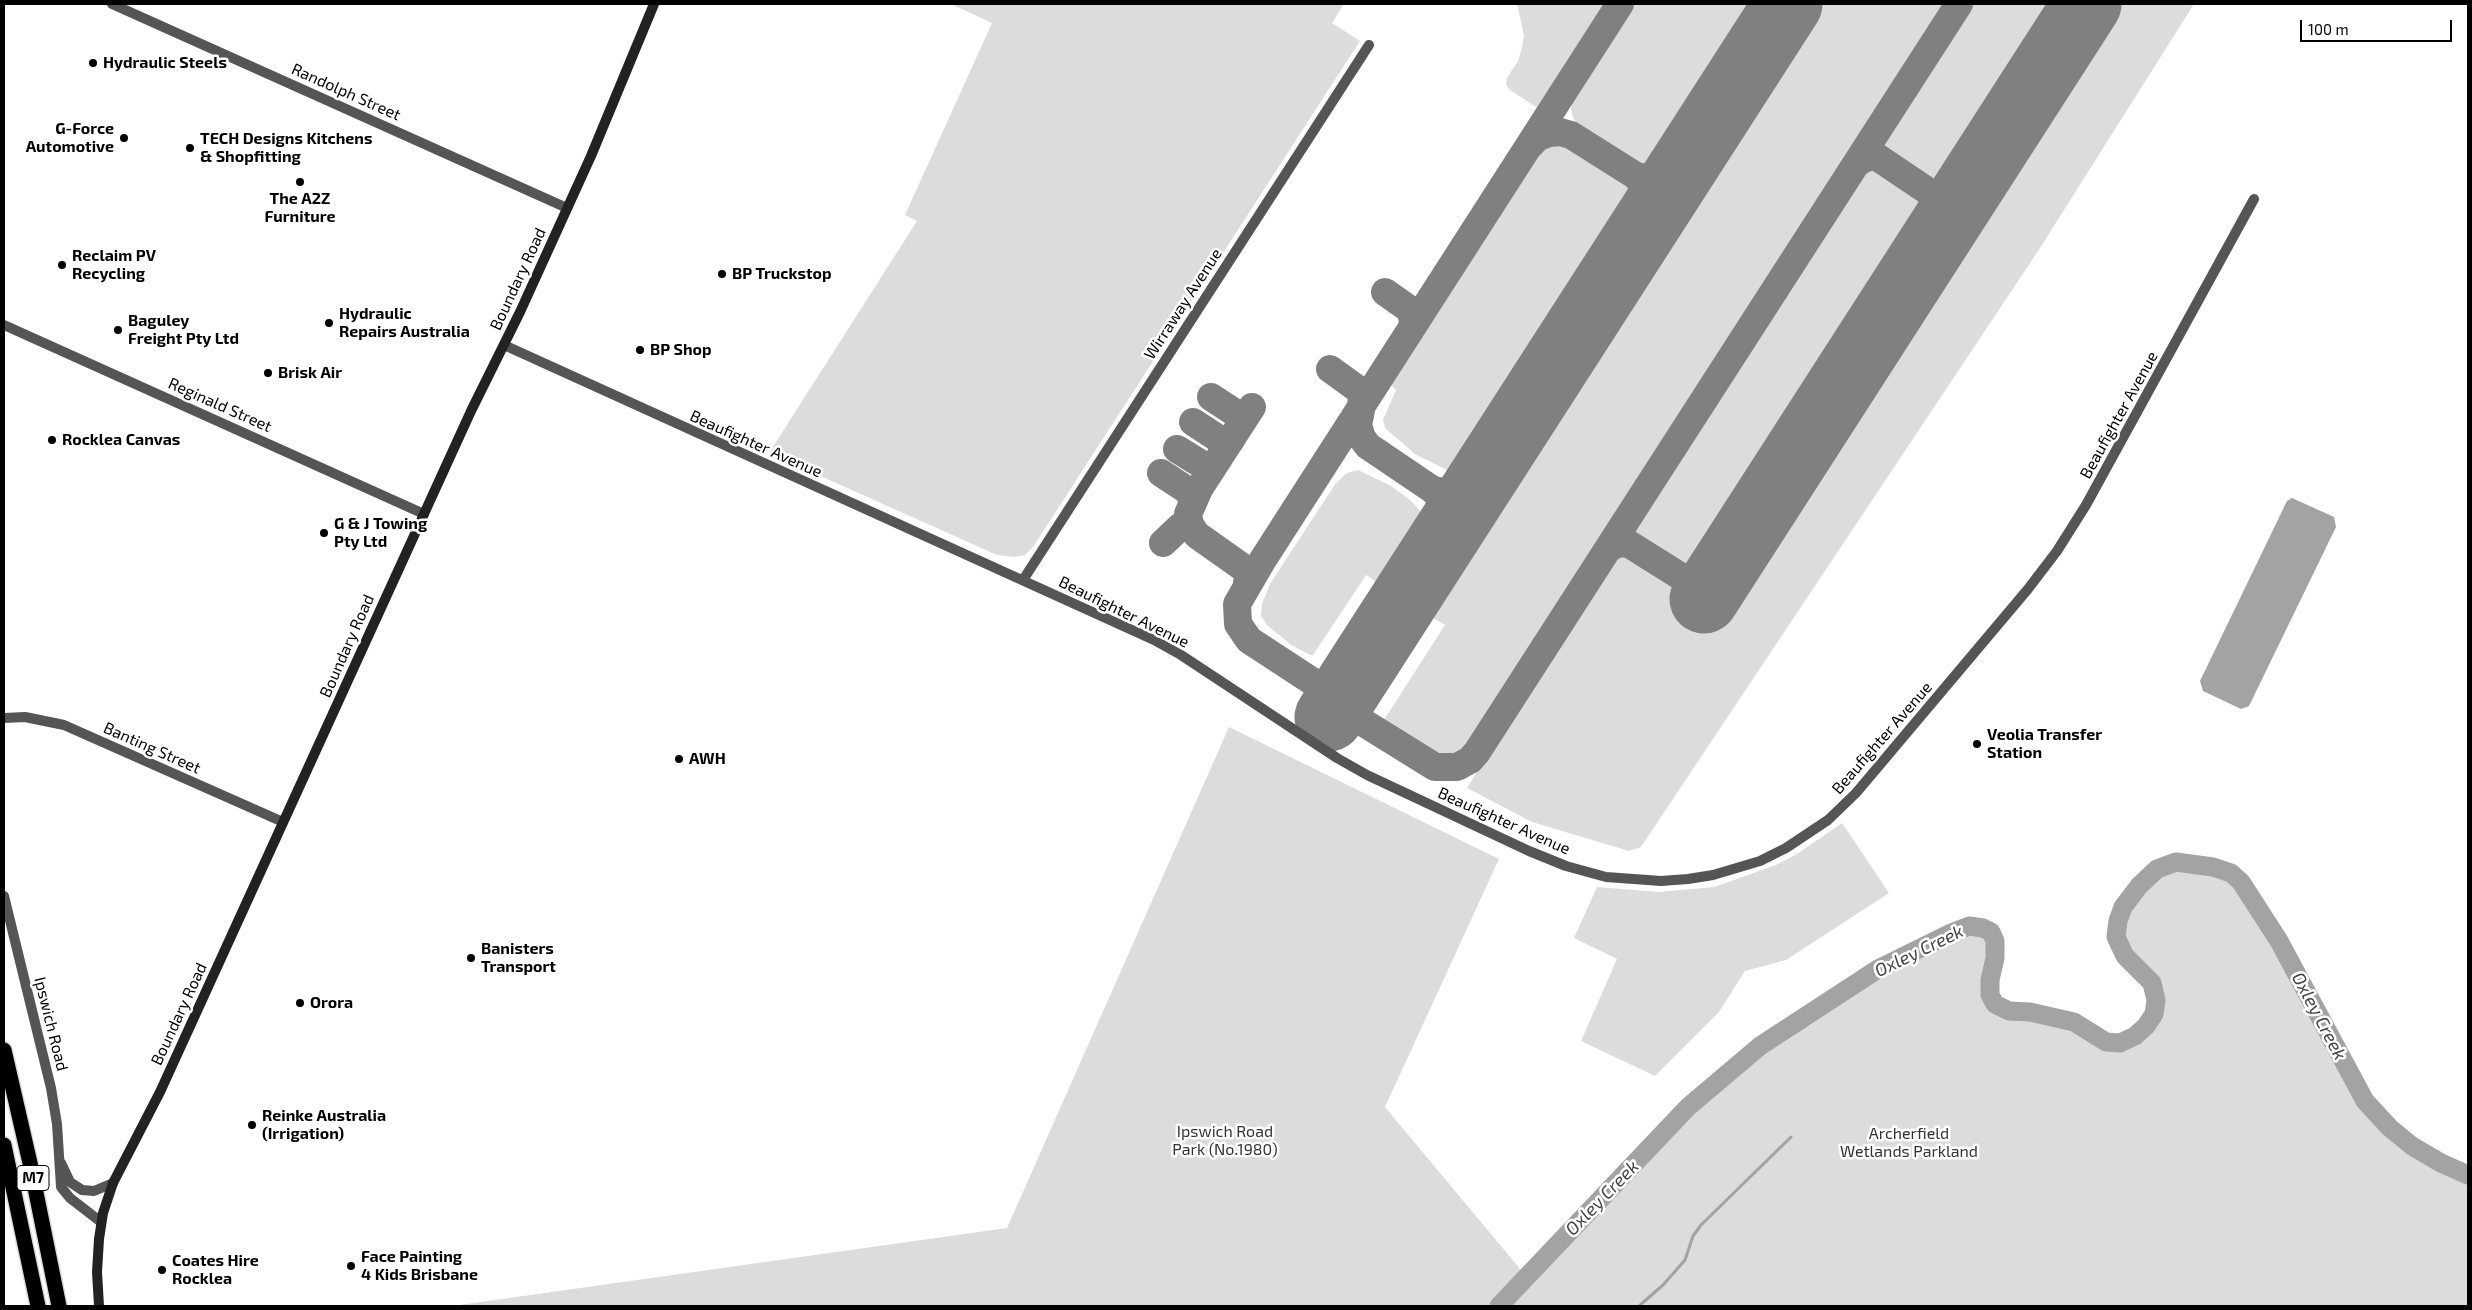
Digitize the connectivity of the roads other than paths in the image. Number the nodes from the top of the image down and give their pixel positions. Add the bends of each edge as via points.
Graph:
1 (112, 4) edge
2 (654, 4) edge
3 (1368, 45) dead end
4 (2254, 199) dead end
5 (567, 208) junction
6 (4, 325) edge
7 (504, 345) junction
8 (424, 514) junction
9 (1024, 580) junction
10 (4, 718) edge
11 (283, 822) junction
12 (4, 896) edge
13 (4, 1050) edge
14 (4, 1145) edge
15 (61, 1162) junction
16 (113, 1183) junction
17 (101, 1222) junction
18 (38, 1306) edge
19 (59, 1306) edge
20 (100, 1306) edge

1 - 5 street, Randolph Street
2 - 5 main road, Boundary Road
3 - 9 street, Wirraway Avenue
4 - 9 street, Beaufighter Avenue via 2086,505 2042,570 1842,808 1786,848 1738,868 1688,879 1632,880 1597,874 1547,859 1367,775 1310,742 1181,655
5 - 7 main road, Boundary Road
6 - 8 street, Reginald Street
7 - 8 main road, Boundary Road
7 - 9 street, Beaufighter Avenue
8 - 11 main road, Boundary Road
10 - 11 street, Banting Street via 25,716 64,726
11 - 16 main road, Boundary Road via 160,1092
12 - 15 street, Ipswich Road via 51,1088
13 - 19 highway, M7
14 - 18 highway, M7
15 - 16 street, Ipswich Road via 70,1182 82,1190 94,1191
15 - 17 street, Ipswich Road via 59,1180 64,1192
16 - 17 main road, Boundary Road
17 - 20 main road, Boundary Road via 97,1258

